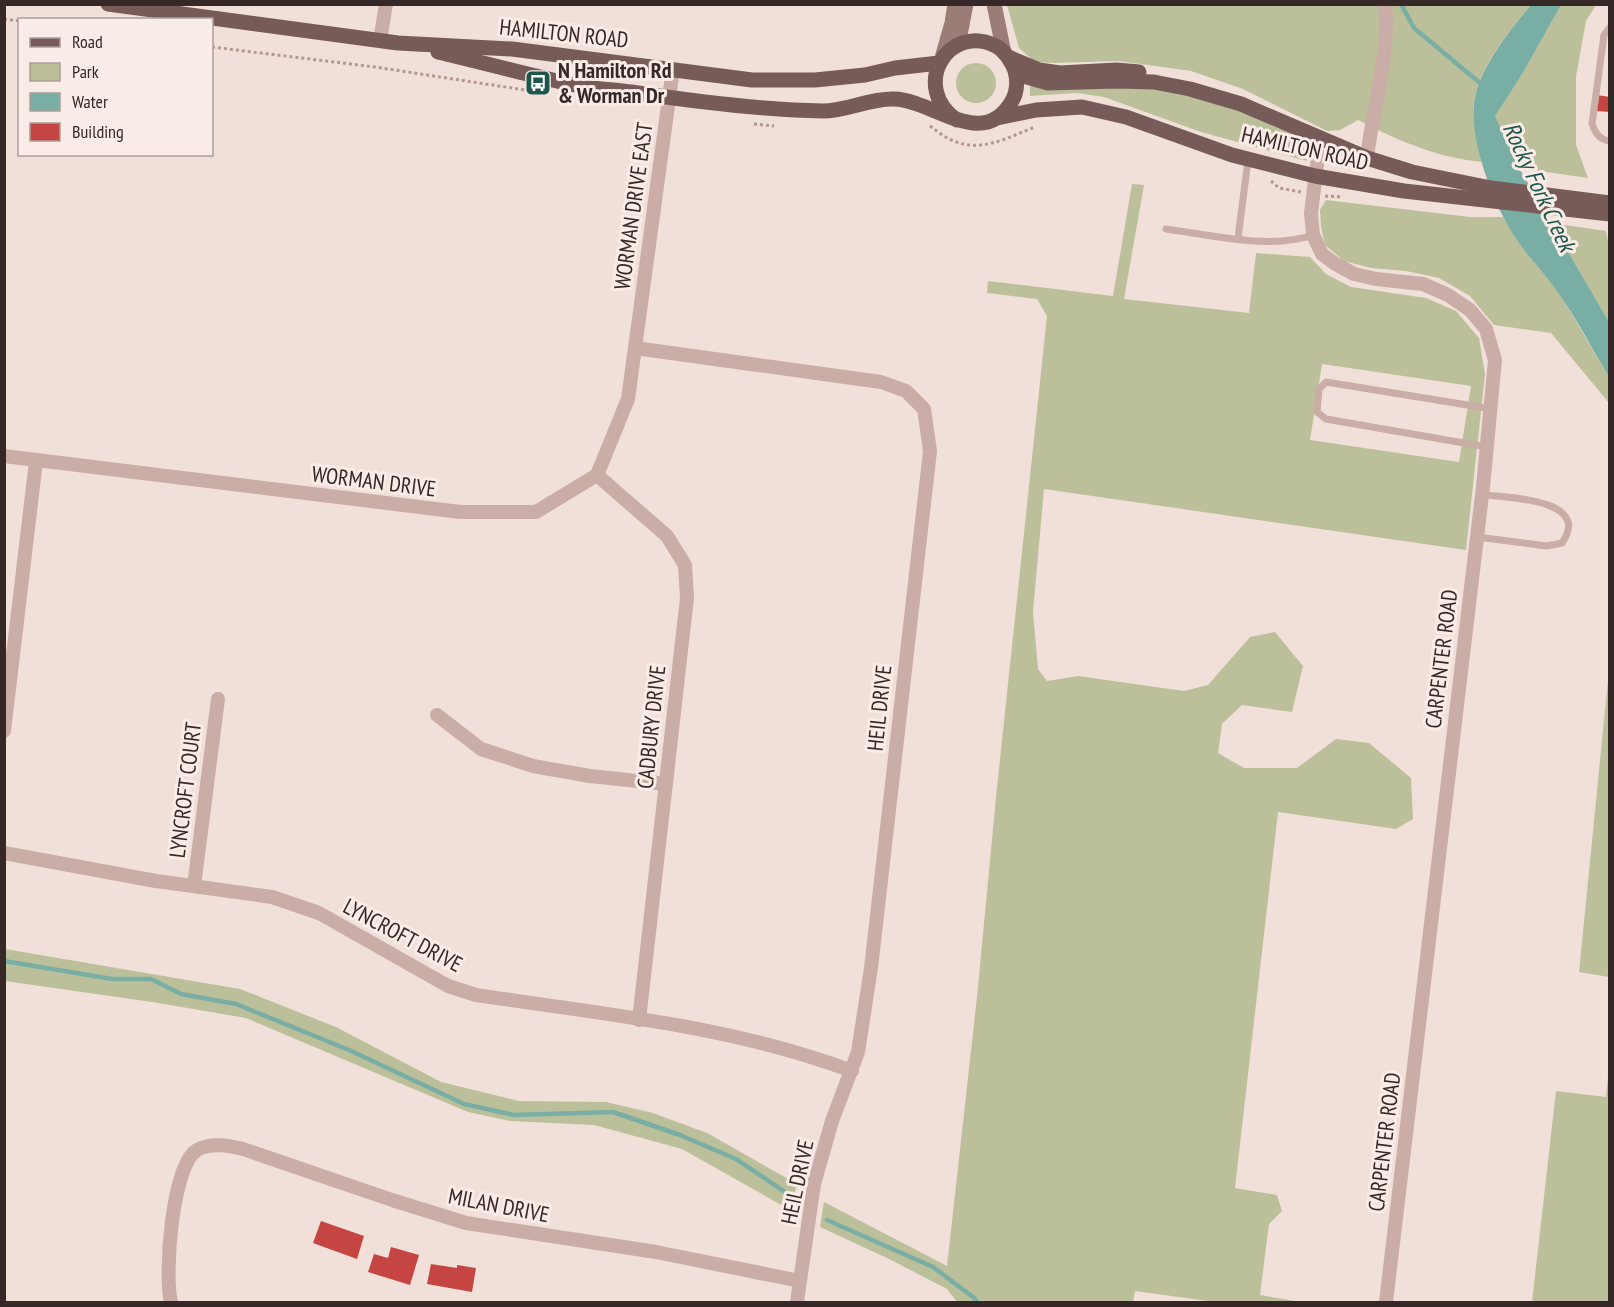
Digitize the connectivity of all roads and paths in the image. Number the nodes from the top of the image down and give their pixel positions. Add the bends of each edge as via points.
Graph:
1 (108, 4) edge
2 (386, 4) edge
3 (955, 4) edge
4 (966, 4) edge
5 (994, 4) edge
6 (1385, 4) edge
7 (114, 5) edge
8 (210, 18) edge
9 (213, 18) edge
10 (1610, 27) edge
11 (380, 41) junction
12 (398, 43) junction
13 (957, 45) junction
14 (213, 47) edge
15 (1006, 55) junction
16 (940, 61) junction
17 (673, 69) junction
18 (1016, 74) junction
19 (532, 92) dead end
20 (669, 98) junction
21 (938, 100) junction
22 (798, 108) junction
23 (997, 118) junction
24 (957, 120) junction
25 (921, 121) dead end
26 (1039, 125) dead end
27 (1298, 127) junction
28 (1314, 135) junction
29 (1610, 141) edge
30 (1367, 158) junction
31 (1248, 160) junction
32 (1315, 176) junction
33 (1270, 180) dead end
34 (1294, 191) dead end
35 (1608, 208) edge
36 (1166, 229) dead end
37 (1313, 235) junction
38 (1238, 238) junction
39 (635, 348) junction
40 (1492, 409) junction
41 (1487, 447) junction
42 (4, 456) edge
43 (36, 461) junction
44 (597, 476) junction
45 (1482, 495) junction
46 (1477, 537) junction
47 (10, 642) edge
48 (218, 699) dead end
49 (437, 716) dead end
50 (4, 731) edge
51 (666, 784) junction
52 (4, 853) edge
53 (194, 886) junction
54 (639, 1020) junction
55 (852, 1071) junction
56 (800, 1281) junction
57 (171, 1302) edge
58 (797, 1302) edge
59 (1386, 1302) edge

1 - 7 main road, HAMILTON ROAD
2 - 11 street
3 - 16 main road
4 - 13 main road
5 - 15 main road
6 - 30 street via 1388,30
7 - 8 main road, HAMILTON ROAD
9 - 11 main road, HAMILTON ROAD
10 - 29 lane via 1604,35 1592,124 1596,134
11 - 12 main road, HAMILTON ROAD
12 - 17 main road, HAMILTON ROAD via 512,48
12 - 20 main road, HAMILTON ROAD via 578,85
13 - 15 main road via 985,42
13 - 16 main road
14 - 19 path
15 - 18 main road
15 - 27 main road, HAMILTON ROAD via 1039,70 1060,73 1117,70 1197,82 1265,106
16 - 17 main road, HAMILTON ROAD via 865,75 799,81 752,80
16 - 21 main road via 934,81
17 - 20 street, WORMAN DRIVE EAST
18 - 23 main road via 1014,97
18 - 27 main road, HAMILTON ROAD via 1048,83 1144,82 1190,89
20 - 22 main road, HAMILTON ROAD
20 - 39 street, WORMAN DRIVE EAST
21 - 22 main road via 889,90
21 - 24 main road
22 - 24 main road, HAMILTON ROAD via 824,111 893,99 923,105
23 - 24 main road via 975,124
23 - 31 main road, HAMILTON ROAD via 1082,107 1126,117
25 - 26 path via 955,142 977,146
27 - 28 main road, HAMILTON ROAD
28 - 30 main road, HAMILTON ROAD
28 - 32 street via 1318,156
30 - 35 main road, HAMILTON ROAD via 1412,172
31 - 32 main road, HAMILTON ROAD
31 - 38 lane
32 - 35 main road, HAMILTON ROAD via 1440,195
32 - 37 street
33 - 34 path via 1279,188
36 - 38 lane
37 - 38 lane via 1282,242
37 - 40 street, CARPENTER ROAD via 1322,254 1354,274 1423,284 1448,294 1470,310 1486,329 1495,360
39 - 44 street via 628,399
39 - 55 street, HEIL DRIVE via 881,382 906,391 924,409 930,452 871,968
40 - 41 street, CARPENTER ROAD
40 - 41 lane via 1326,382 1319,389 1317,412 1326,419
41 - 45 street, CARPENTER ROAD
42 - 43 street, WORMAN DRIVE
43 - 44 street, WORMAN DRIVE via 460,512 536,512
43 - 47 street
44 - 51 street, CADBURY DRIVE via 667,536 685,565 687,598
45 - 46 street, CARPENTER ROAD
45 - 46 lane via 1548,504 1561,511 1568,522 1568,534 1562,543 1547,546
46 - 59 street, CARPENTER ROAD
47 - 50 street
48 - 53 street, LYNCROFT COURT
49 - 51 street via 481,749 533,766
51 - 54 street, CADBURY DRIVE
52 - 53 street, LYNCROFT DRIVE
53 - 54 street, LYNCROFT DRIVE via 272,897 320,913 448,986 476,995
54 - 55 street, LYNCROFT DRIVE via 754,1040
55 - 56 street, HEIL DRIVE via 832,1121 814,1184
56 - 57 street, MILAN DRIVE via 656,1252 466,1224 222,1145 198,1150 185,1165 169,1250
56 - 58 street, HEIL DRIVE

